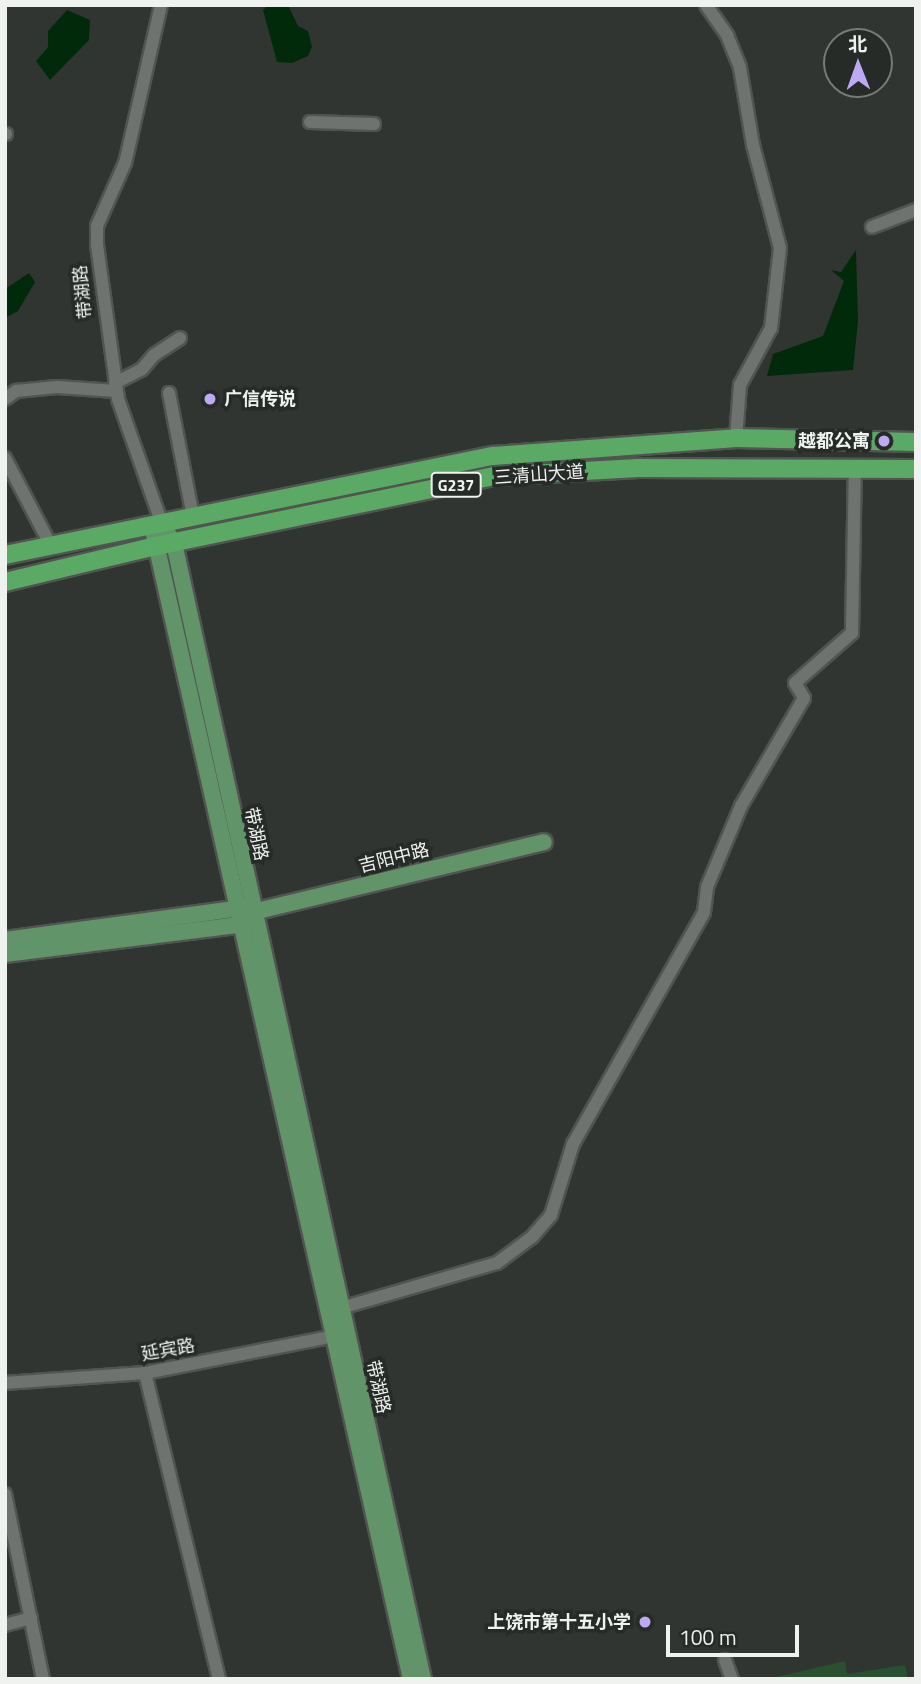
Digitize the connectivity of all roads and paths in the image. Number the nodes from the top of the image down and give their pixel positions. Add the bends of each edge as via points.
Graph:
1 (161, 5) edge
2 (706, 5) edge
3 (310, 122) dead end
4 (374, 124) dead end
5 (916, 210) edge
6 (872, 227) dead end
7 (180, 338) dead end
8 (116, 387) junction
9 (169, 393) dead end
10 (5, 399) edge
11 (736, 438) junction
12 (916, 442) edge
13 (5, 458) edge
14 (855, 468) junction
15 (916, 469) edge
16 (193, 517) junction
17 (157, 525) junction
18 (165, 544) junction
19 (51, 546) junction
20 (5, 555) edge
21 (5, 582) edge
22 (544, 842) dead end
23 (248, 915) junction
24 (5, 940) edge
25 (5, 954) edge
26 (341, 1308) junction
27 (335, 1336) junction
28 (145, 1373) junction
29 (5, 1383) edge
30 (5, 1493) edge
31 (31, 1618) junction
32 (5, 1625) edge
33 (725, 1660) dead end
34 (43, 1679) edge
35 (219, 1679) edge
36 (411, 1679) edge
37 (424, 1679) edge
38 (732, 1679) edge

1 - 8 street, 带湖路 via 125,163 97,226
2 - 11 street via 727,35 740,68 753,145 780,248 771,328 740,385
3 - 4 street
5 - 6 street
7 - 8 street
8 - 10 street via 16,391
8 - 17 street, 带湖路
9 - 16 street
11 - 12 highway, 三清山大道 / G237
11 - 16 highway, 三清山大道 / G237 via 493,456
13 - 19 street
14 - 15 highway, 三清山大道 / G237
14 - 18 highway, 三清山大道 / G237 via 638,468 495,476
14 - 26 street via 852,633 795,683 804,698 741,806 707,887 704,912 573,1144 551,1215 532,1237 497,1263
16 - 17 highway, 三清山大道 / G237
17 - 18 main road, 带湖路
17 - 19 highway, 三清山大道 / G237
18 - 21 highway, 三清山大道 / G237
18 - 23 main road, 带湖路
19 - 20 highway, 三清山大道 / G237
22 - 23 main road, 吉阳中路
23 - 24 main road, 吉阳中路
23 - 25 main road, 吉阳中路
23 - 26 main road, 带湖路
23 - 27 main road, 带湖路
26 - 37 main road, 带湖路
27 - 28 street, 延宾路
27 - 36 main road, 带湖路
28 - 29 street, 延宾路
28 - 35 street
30 - 31 street
31 - 32 street
31 - 34 street
33 - 38 street

